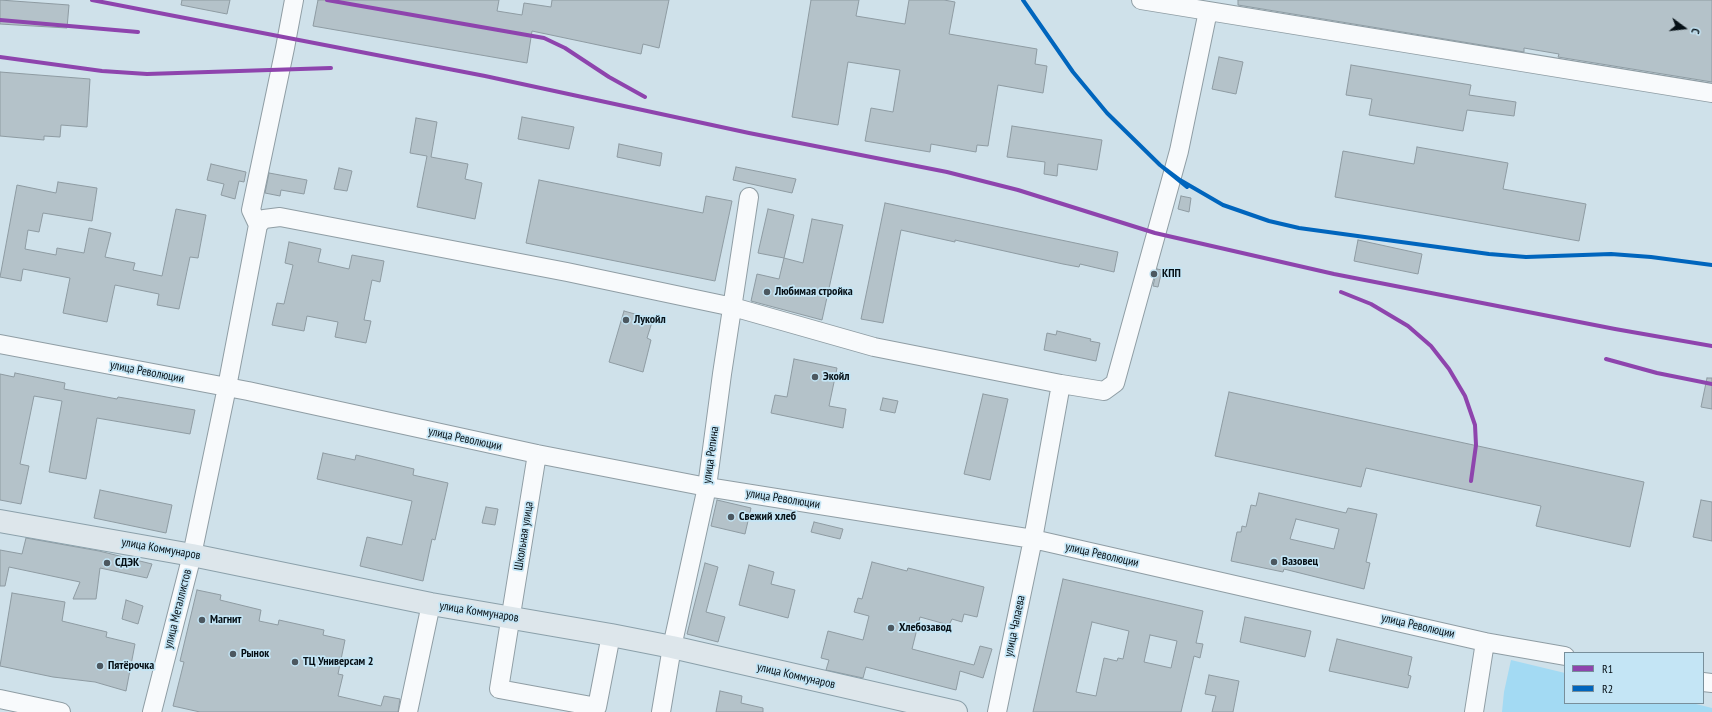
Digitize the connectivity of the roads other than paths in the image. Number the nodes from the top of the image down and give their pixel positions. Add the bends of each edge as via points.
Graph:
1 (294, 0) edge
2 (1142, 0) edge
3 (1208, 11) junction
4 (1712, 93) edge
5 (749, 197) dead end
6 (258, 225) junction
7 (733, 307) junction
8 (0, 344) edge
9 (1061, 384) junction
10 (227, 388) junction
11 (537, 454) junction
12 (707, 487) junction
13 (0, 521) edge
14 (1033, 539) junction
15 (192, 555) junction
16 (431, 604) junction
17 (512, 617) junction
18 (611, 635) junction
19 (1485, 642) junction
20 (672, 647) junction
21 (1564, 656) edge
22 (0, 699) edge
23 (62, 712) edge
24 (152, 712) edge
25 (408, 712) edge
26 (661, 712) edge
27 (956, 712) edge
28 (997, 712) edge
29 (1474, 712) edge

1 - 6 street via 251,210
2 - 3 street
3 - 4 street
3 - 9 street via 1178,151 1115,383 1104,391
5 - 7 street, улица Репина
6 - 7 street via 264,219 280,217
6 - 10 street, улица Металлистов
7 - 9 street via 874,347
7 - 12 street, улица Репина
8 - 10 street, улица Революции
9 - 14 street, улица Чапаева
10 - 11 street, улица Революции
10 - 15 street, улица Металлистов
11 - 12 street, улица Революции
11 - 17 street, Школьная улица
12 - 14 street, улица Революции
12 - 20 street, улица Репина
13 - 15 main road, улица Коммунаров
14 - 19 street, улица Революции
14 - 28 street, улица Чапаева
15 - 16 main road, улица Коммунаров
15 - 24 street, улица Металлистов
16 - 17 main road, улица Коммунаров
16 - 25 street
17 - 18 main road, улица Коммунаров
17 - 18 street, Школьная улица via 499,689 597,707
18 - 20 main road, улица Коммунаров
19 - 21 street, улица Революции
19 - 29 street
20 - 26 street, улица Репина
20 - 27 main road, улица Коммунаров
22 - 23 street

